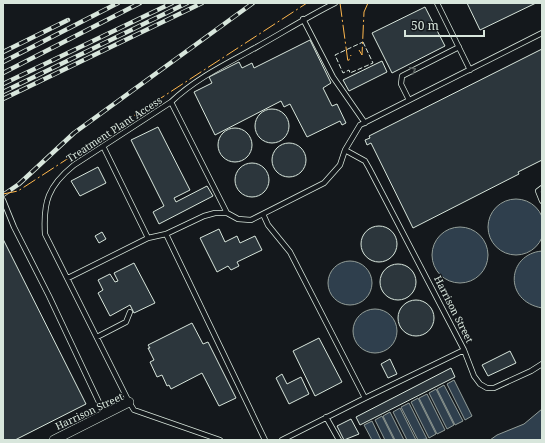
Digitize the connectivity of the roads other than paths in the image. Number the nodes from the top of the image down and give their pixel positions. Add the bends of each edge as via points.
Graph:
1 (335, 3) edge
2 (437, 3) edge
3 (303, 19) junction
4 (542, 33) edge
5 (459, 47) junction
6 (470, 70) junction
7 (409, 100) junction
8 (171, 102) junction
9 (365, 123) junction
10 (103, 146) junction
11 (345, 150) junction
12 (542, 188) edge
13 (3, 200) edge
14 (542, 201) edge
15 (227, 214) junction
16 (263, 214) junction
17 (166, 234) junction
18 (148, 238) junction
19 (68, 278) junction
20 (130, 312) dead end
21 (97, 337) junction
22 (464, 350) junction
23 (542, 364) edge
24 (365, 398) junction
25 (129, 402) junction
26 (105, 414) junction
27 (326, 417) junction
28 (54, 440) edge
29 (220, 440) edge
30 (265, 440) edge
31 (282, 440) edge
32 (339, 440) edge

1 - 3 lane, Treatment Plant Access
2 - 5 lane
3 - 8 lane, Treatment Plant Access via 204,77
3 - 9 lane via 333,77
4 - 6 lane
5 - 6 lane
7 -> 5 lane via 401,84 402,76
6 - 7 lane
7 - 9 lane
8 - 10 lane, Treatment Plant Access
8 - 15 lane, Treatment Plant Access
9 - 11 lane via 360,125
10 - 18 lane
10 - 19 lane, Treatment Plant Access via 63,174 52,187 46,202 45,234
11 - 16 lane via 340,165 324,184
11 - 22 lane, Harrison Street via 365,161
12 - 14 lane via 538,191
13 - 26 lane
15 - 16 lane via 238,219 251,220
15 - 17 lane via 214,213 204,216
16 - 24 lane via 268,225 290,252
17 - 18 lane
17 - 30 lane
18 - 19 lane
19 - 21 lane, Treatment Plant Access
20 - 21 lane via 126,322
21 - 25 lane, Treatment Plant Access
22 - 23 lane via 474,376 487,388 494,388
22 - 24 lane, Harrison Street
24 - 27 lane, Harrison Street
25 - 26 street, Harrison Street
25 - 29 lane, Harrison Street via 134,410
26 - 28 street, Harrison Street
27 - 31 lane, Harrison Street
27 - 32 lane

